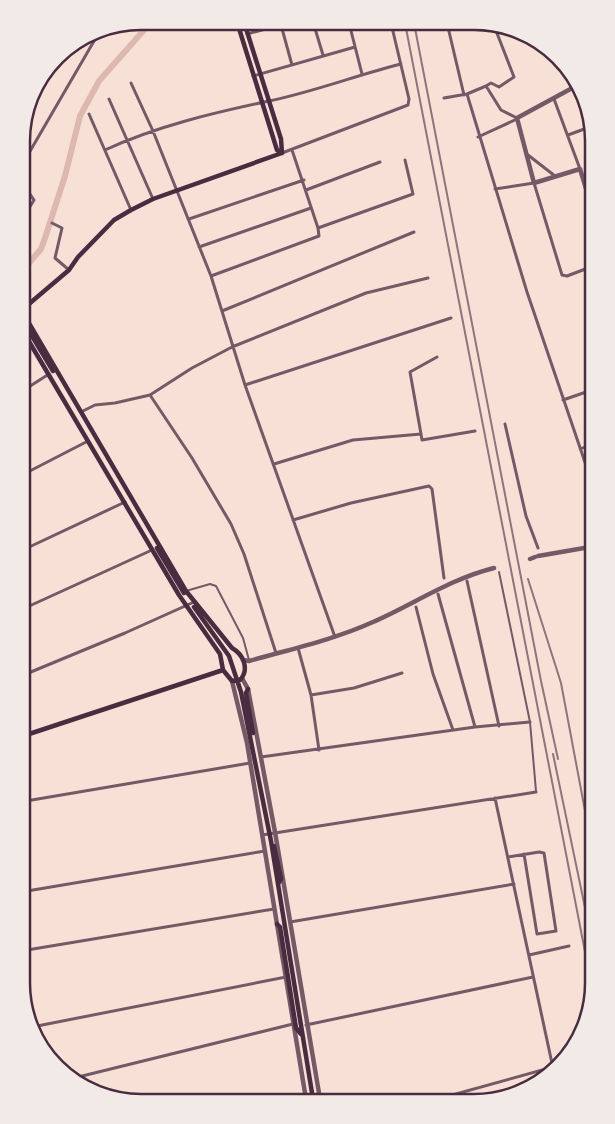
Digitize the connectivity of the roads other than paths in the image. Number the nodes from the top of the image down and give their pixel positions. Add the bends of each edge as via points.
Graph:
1 (239, 30) edge
2 (246, 30) edge
3 (262, 30) edge
4 (282, 30) edge
5 (316, 30) edge
6 (350, 30) edge
7 (393, 30) edge
8 (449, 30) edge
9 (496, 32) edge
10 (247, 34) junction
11 (95, 40) edge
12 (354, 47) junction
13 (323, 55) junction
14 (401, 64) junction
15 (292, 65) junction
16 (260, 74) junction
17 (362, 74) junction
18 (253, 76) junction
19 (131, 82) dead end
20 (486, 86) junction
21 (572, 88) edge
22 (465, 94) junction
23 (444, 98) dead end
24 (110, 99) dead end
25 (554, 99) junction
26 (268, 101) junction
27 (262, 102) junction
28 (89, 114) dead end
29 (517, 118) junction
30 (584, 129) edge
31 (153, 131) junction
32 (568, 135) junction
33 (478, 137) junction
34 (127, 139) junction
35 (105, 150) junction
36 (292, 150) junction
37 (30, 151) edge
38 (282, 153) junction
39 (527, 154) junction
40 (405, 160) dead end
41 (380, 162) dead end
42 (580, 169) junction
43 (555, 176) junction
44 (304, 180) junction
45 (534, 183) junction
46 (585, 185) edge
47 (495, 189) junction
48 (178, 190) junction
49 (306, 190) junction
50 (30, 194) edge
51 (153, 199) junction
52 (30, 207) edge
53 (311, 208) junction
54 (131, 210) junction
55 (188, 219) junction
56 (52, 223) dead end
57 (318, 228) junction
58 (414, 232) dead end
59 (199, 247) junction
60 (585, 269) edge
61 (69, 270) junction
62 (210, 276) junction
63 (428, 278) dead end
64 (30, 305) edge
65 (222, 311) junction
66 (451, 318) dead end
67 (30, 323) edge
68 (30, 333) edge
69 (30, 343) edge
70 (232, 347) junction
71 (437, 357) dead end
72 (49, 374) junction
73 (245, 385) junction
74 (30, 386) edge
75 (585, 392) edge
76 (150, 395) junction
77 (563, 400) junction
78 (80, 412) junction
79 (505, 424) dead end
80 (475, 431) dead end
81 (421, 434) junction
82 (88, 441) junction
83 (585, 447) edge
84 (580, 449) junction
85 (584, 460) joint
86 (585, 463) edge
87 (274, 464) junction
88 (30, 471) edge
89 (125, 502) junction
90 (293, 520) junction
91 (30, 547) edge
92 (538, 548) dead end
93 (585, 549) edge
94 (152, 550) junction
95 (534, 557) dead end
96 (494, 568) dead end
97 (499, 572) dead end
98 (444, 578) dead end
99 (467, 581) dead end
100 (186, 591) junction
101 (438, 594) dead end
102 (194, 602) junction
103 (30, 606) edge
104 (187, 606) junction
105 (416, 607) dead end
106 (335, 637) junction
107 (232, 648) junction
108 (298, 648) junction
109 (276, 653) junction
110 (220, 654) junction
111 (243, 660) junction
112 (249, 661) junction
113 (223, 670) junction
114 (30, 672) edge
115 (402, 673) dead end
116 (242, 678) junction
117 (232, 681) junction
118 (248, 690) junction
119 (310, 695) junction
120 (530, 722) junction
121 (499, 726) junction
122 (475, 727) junction
123 (453, 731) junction
124 (30, 734) edge
125 (319, 750) junction
126 (260, 757) junction
127 (250, 763) junction
128 (536, 792) joint
129 (495, 798) junction
130 (30, 800) edge
131 (275, 832) junction
132 (262, 834) junction
133 (265, 851) junction
134 (524, 854) junction
135 (508, 857) junction
136 (514, 884) junction
137 (278, 886) junction
138 (30, 890) edge
139 (274, 909) junction
140 (290, 922) junction
141 (277, 924) junction
142 (569, 946) dead end
143 (30, 950) edge
144 (528, 955) junction
145 (286, 977) junction
146 (533, 977) junction
147 (293, 1024) junction
148 (306, 1025) junction
149 (39, 1026) edge
150 (302, 1035) junction
151 (552, 1061) edge
152 (543, 1070) edge
153 (81, 1076) edge
154 (305, 1094) edge
155 (312, 1094) edge
156 (319, 1094) edge
157 (456, 1094) edge

1 - 18 main road
2 - 10 main road
3 - 10 street
4 - 15 street
5 - 13 street
6 - 12 street
7 - 14 street
8 - 22 street
9 - 20 street via 514,77 499,87 491,82
10 - 16 main road
11 - 37 street
12 - 13 street
12 - 17 street
13 - 15 street
14 - 17 street
14 - 36 street via 408,106
15 - 16 street
16 - 18 street
16 - 26 main road
17 - 26 street
18 - 27 main road
19 - 31 street
20 - 22 street
20 - 29 street via 501,110
21 - 25 street
22 - 23 street
22 - 33 street
24 - 34 street
25 - 29 street
25 - 32 street
26 - 27 street
26 - 38 main road via 283,146
27 - 31 street
27 - 38 main road via 277,150
28 - 35 street
29 - 33 street
29 - 39 street
30 - 32 street
31 - 34 street
31 - 48 street
32 - 42 street
33 - 47 street
34 - 35 street
34 - 51 street
35 - 54 street
36 - 38 street
36 - 44 street
38 - 48 main road
39 - 43 street
39 - 45 street
40 - 57 street via 413,194
41 - 49 street
42 - 43 street
42 - 46 street
43 - 45 street
44 - 49 street
44 - 55 street
45 - 47 street
45 - 60 street via 562,275
47 - 77 street
48 - 51 main road
48 - 55 street
49 - 53 street
50 - 52 street via 34,200
51 - 54 main road
53 - 57 street
53 - 59 street
54 - 61 main road via 114,220
55 - 59 street
56 - 61 street via 62,230 55,258
57 - 62 street via 319,236
58 - 65 street
59 - 62 street
61 - 64 main road
62 - 65 street
63 - 70 street via 366,293
65 - 70 street
66 - 73 street
67 - 78 main road
68 - 137 main road via 176,582 229,656 241,692
69 - 72 main road
70 - 73 street
70 - 76 street
71 - 81 street via 410,372
72 - 74 street
72 - 82 main road
73 - 87 street
75 - 77 street
76 - 78 street via 95,405
76 - 109 street via 231,524
77 - 84 street
78 - 100 main road
79 - 92 street via 526,516
80 - 81 street via 422,440
81 - 87 street via 353,440
82 - 88 street
82 - 89 main road
83 - 84 street
84 - 85 street
85 - 86 street
87 - 90 street
89 - 91 street
89 - 94 main road
90 - 98 street via 429,486 432,488
90 - 106 street
93 - 95 street
94 - 103 street
94 - 104 main road
96 - 106 street via 459,578 373,622
97 - 120 lane
99 - 121 street
100 - 102 main road
100 - 112 lane via 210,584 216,586 243,638
101 - 122 street
102 - 104 street
102 - 107 main road
104 - 110 main road
104 - 114 street
105 - 123 street via 433,674
106 - 108 street
107 - 110 main road
107 - 111 main road
108 - 109 street
108 - 119 street
109 - 112 street
110 - 113 main road
111 - 112 street
111 - 116 main road
113 - 117 main road
113 - 124 main road
115 - 119 street via 354,688
116 - 117 main road
116 - 118 street
117 - 127 street
118 - 126 street
118 - 137 main road via 250,718 281,879
119 - 125 street
120 - 121 street
120 - 128 lane
121 - 122 street
122 - 123 street
123 - 125 street
125 - 126 street
126 - 131 street
127 - 130 street
127 - 132 street
128 - 129 street
129 - 131 street
129 - 135 street
131 - 132 street
131 - 140 street
132 - 133 street
133 - 138 street
133 - 139 street
134 - 134 street via 544,854 556,931 537,934
134 - 135 street
135 - 136 street
136 - 140 street
136 - 144 street
137 - 150 main road
139 - 141 street
139 - 143 street
140 - 148 street
141 - 145 street
141 - 150 main road via 296,1028
142 - 144 street
144 - 146 street
145 - 147 street
145 - 149 street
146 - 148 street
146 - 151 street
147 - 153 street
147 - 154 street
148 - 156 street
150 - 155 main road
152 - 157 street

